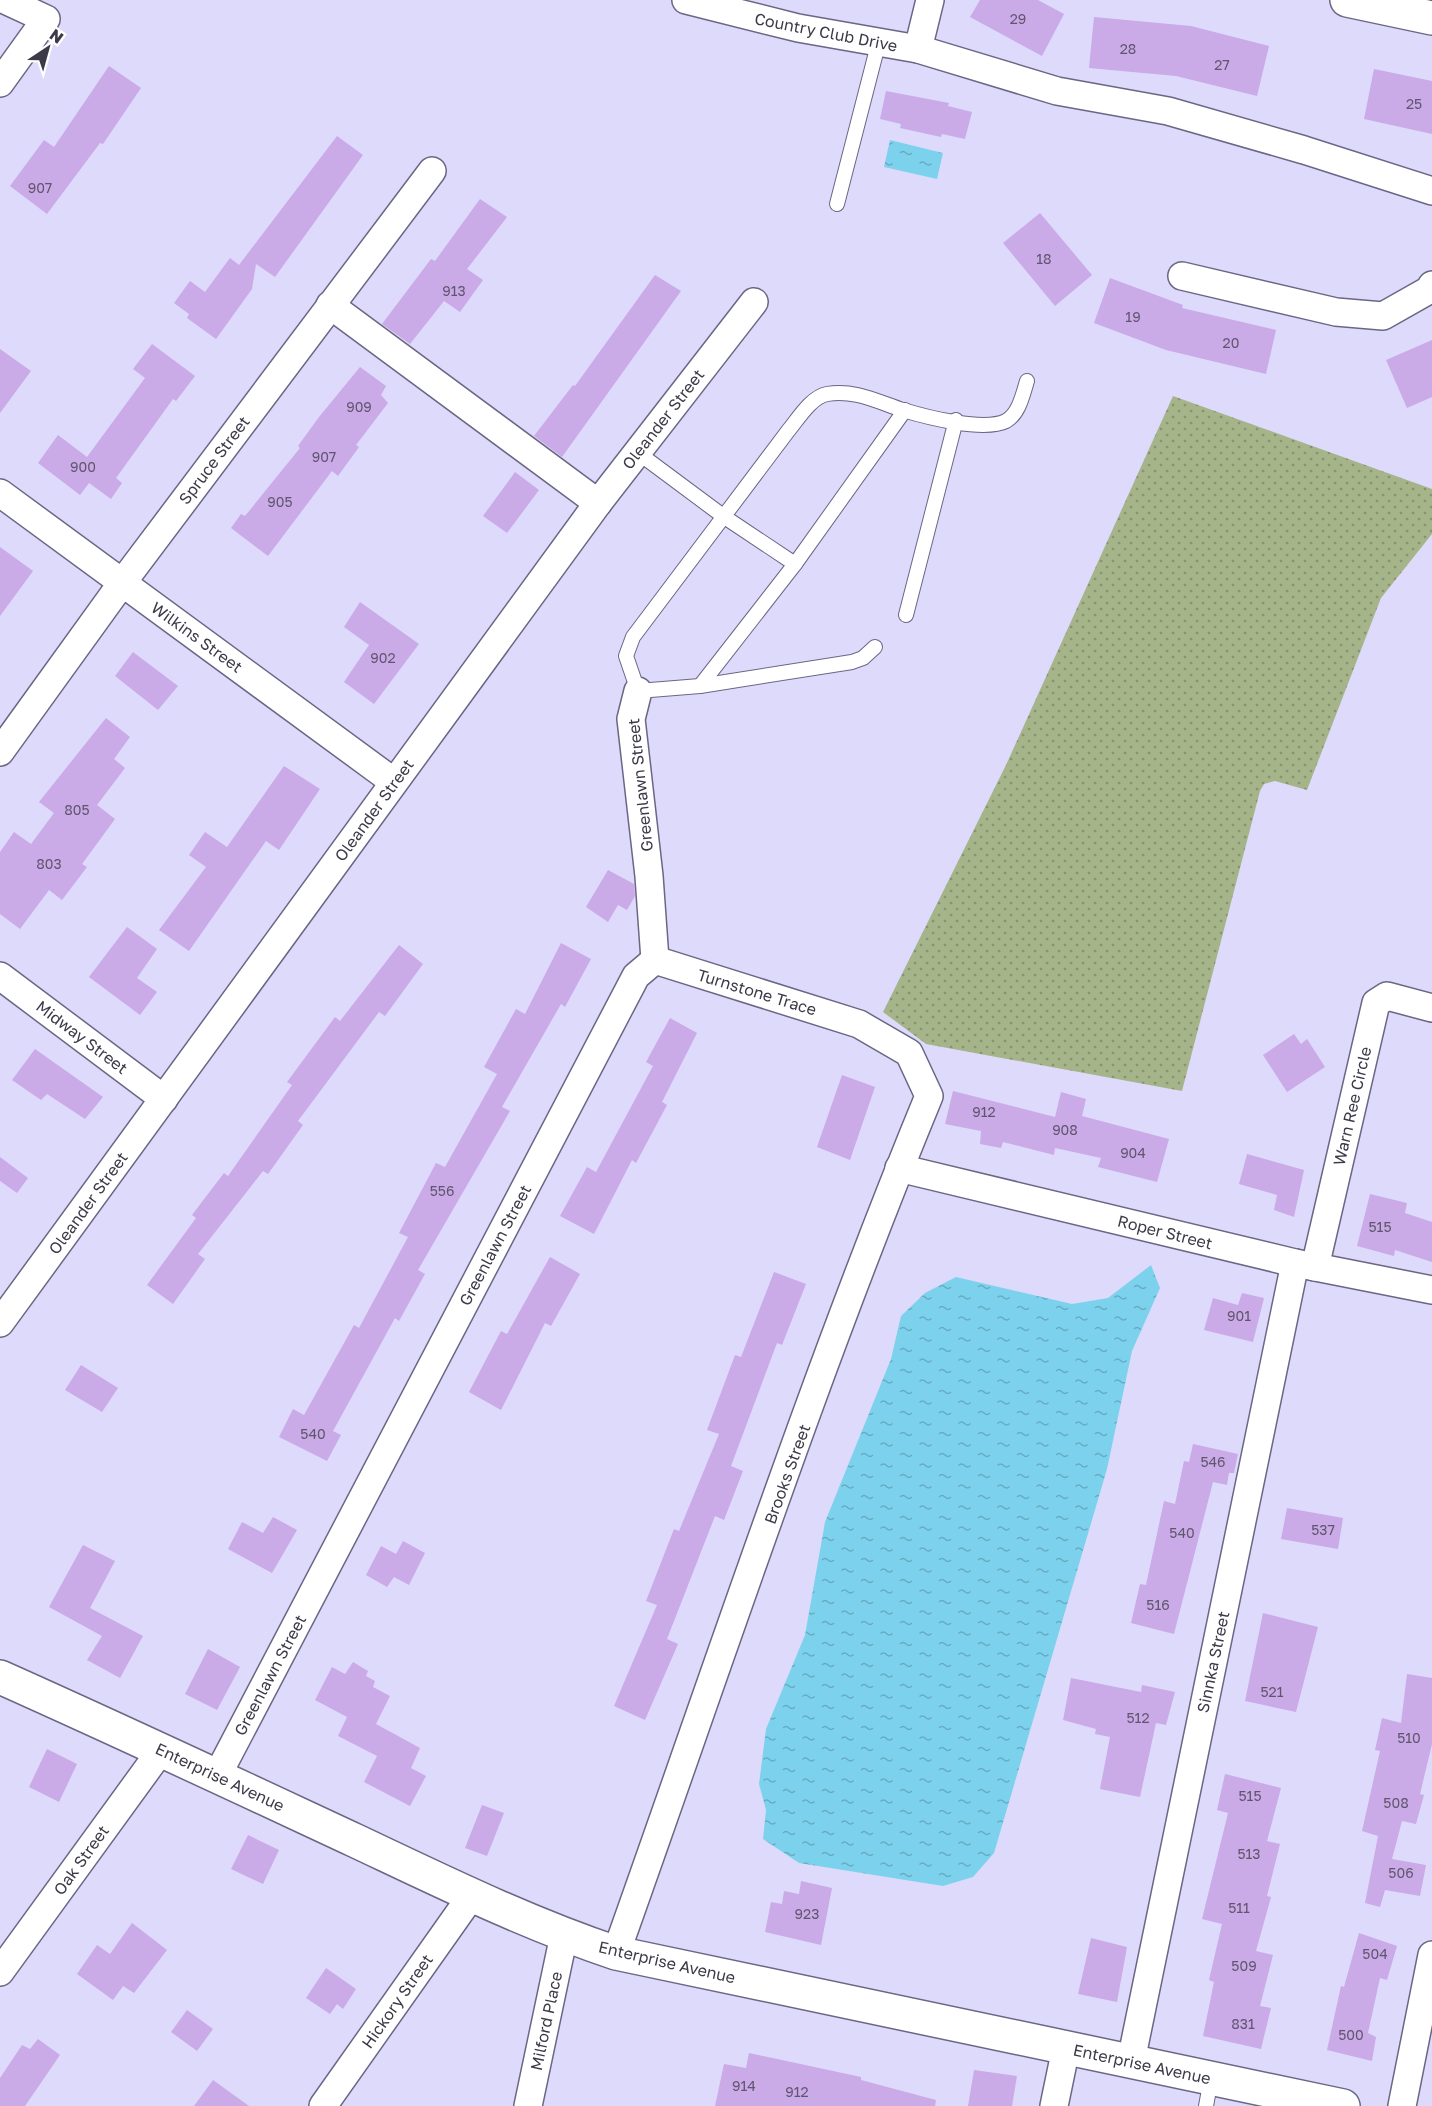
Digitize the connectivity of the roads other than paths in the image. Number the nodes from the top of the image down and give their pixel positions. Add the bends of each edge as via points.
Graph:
1 (5, 0) edge
2 (686, 0) edge
3 (930, 0) edge
4 (1347, 0) edge
5 (1432, 18) edge
6 (879, 41) junction
7 (918, 49) junction
8 (0, 83) edge
9 (432, 171) dead end
10 (1432, 191) edge
11 (837, 204) dead end
12 (1182, 276) dead end
13 (1432, 285) edge
14 (754, 302) dead end
15 (330, 305) junction
16 (1027, 381) dead end
17 (905, 410) junction
18 (956, 420) junction
19 (637, 452) junction
20 (0, 493) edge
21 (598, 503) junction
22 (723, 516) junction
23 (795, 564) junction
24 (122, 583) junction
25 (906, 615) dead end
26 (875, 647) dead end
27 (700, 686) junction
28 (638, 691) junction
29 (0, 752) edge
30 (394, 782) junction
31 (655, 960) junction
32 (0, 976) edge
33 (1432, 1008) edge
34 (859, 1024) joint
35 (164, 1099) junction
36 (899, 1168) junction
37 (1305, 1265) junction
38 (1432, 1290) edge
39 (0, 1323) edge
40 (0, 1677) edge
41 (162, 1749) junction
42 (217, 1776) junction
43 (472, 1895) junction
44 (564, 1935) junction
45 (616, 1953) junction
46 (1432, 1955) edge
47 (0, 1972) edge
48 (1066, 2048) junction
49 (1131, 2061) junction
50 (1209, 2092) edge
51 (322, 2106) edge
52 (528, 2106) edge
53 (1054, 2106) edge
54 (1343, 2106) edge
55 (1402, 2106) edge

1 - 8 street via 46,19
2 - 6 street, Country Club Drive via 798,28
3 - 7 street, Country Club Drive
4 - 5 street
6 - 7 street, Country Club Drive
6 - 11 lane
7 - 10 street via 1057,92 1168,111
9 - 15 street, Spruce Street
12 - 13 street via 1336,312 1383,316
14 - 19 street, Oleander Street
15 - 21 street
15 - 24 street, Spruce Street
16 - 18 lane via 1018,407 1008,420 986,427
17 - 18 lane
17 - 22 lane via 855,393 825,394 807,407
17 - 23 lane
18 - 25 lane
19 - 21 street, Oleander Street
19 - 22 lane
20 - 24 street, Wilkins Street
21 - 30 street, Oleander Street
22 - 23 lane
22 - 28 lane via 633,637 626,656
23 - 27 lane
24 - 29 street, Spruce Street
24 - 30 street, Wilkins Street
26 - 27 lane via 852,662
27 - 28 lane
28 - 31 street, Greenlawn Street via 631,719
30 - 35 street, Oleander Street
31 - 34 street, Turnstone Trace
31 - 42 street, Greenlawn Street via 636,976
32 - 35 street, Midway Street
33 - 37 street, Warn Ree Circle via 1390,996 1376,1003
34 - 36 street, Brooks Street via 909,1053 929,1095
35 - 39 street, Oleander Street
36 - 37 street, Roper Street
36 - 45 street, Brooks Street
37 - 38 street, Roper Street
37 - 49 street, Sinnka Street
40 - 41 street, Enterprise Avenue
41 - 42 street, Enterprise Avenue
41 - 47 street, Oak Street
42 - 43 street, Enterprise Avenue
43 - 44 street, Enterprise Avenue
43 - 51 street, Hickory Street
44 - 45 street, Enterprise Avenue
44 - 52 street, Milford Place
45 - 48 street, Enterprise Avenue
46 - 55 street
48 - 49 street, Enterprise Avenue
48 - 53 street
49 - 50 street, Enterprise Avenue
50 - 54 street, Enterprise Avenue

